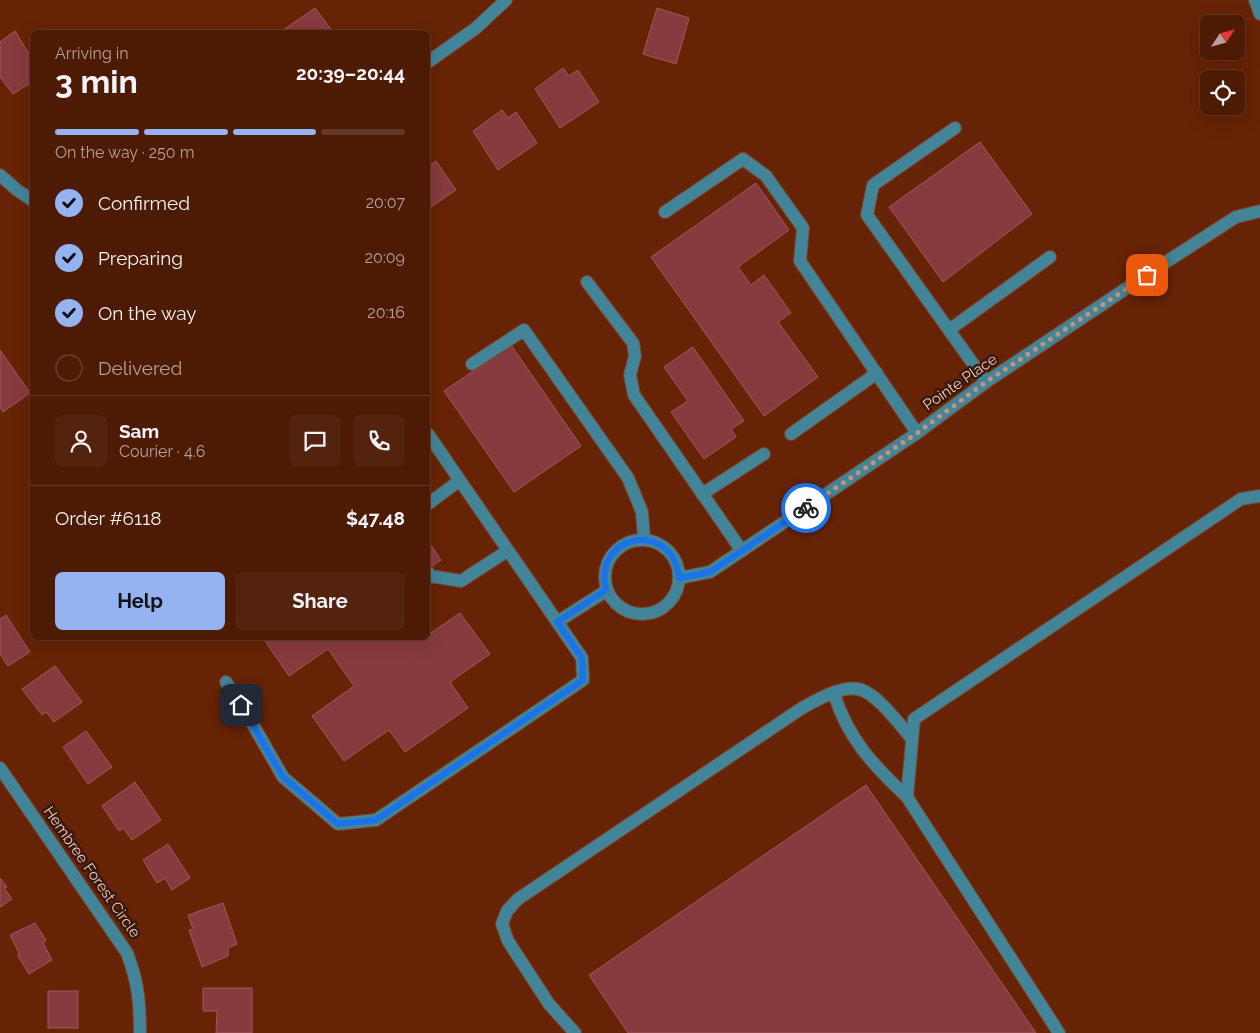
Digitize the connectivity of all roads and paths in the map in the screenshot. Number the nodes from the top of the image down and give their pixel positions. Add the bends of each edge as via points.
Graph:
1 (506, 0) edge
2 (1255, 0) edge
3 (1260, 14) edge
4 (430, 61) edge
5 (955, 128) dead end
6 (0, 175) edge
7 (30, 199) edge
8 (1260, 211) edge
9 (665, 212) dead end
10 (1050, 258) dead end
11 (587, 282) dead end
12 (949, 330) junction
13 (472, 364) dead end
14 (877, 373) junction
15 (986, 382) junction
16 (917, 433) junction
17 (791, 434) dead end
18 (430, 437) edge
19 (764, 454) dead end
20 (458, 481) junction
21 (702, 494) junction
22 (1258, 500) edge
23 (430, 502) edge
24 (644, 539) junction
25 (507, 551) junction
26 (742, 551) junction
27 (430, 576) edge
28 (679, 578) junction
29 (606, 590) junction
30 (557, 622) junction
31 (226, 682) dead end
32 (834, 694) junction
33 (912, 739) junction
34 (0, 768) edge
35 (906, 797) junction
36 (140, 1033) edge
37 (575, 1033) edge
38 (1060, 1033) edge

1 - 4 street via 476,28
2 - 3 street
5 - 12 street via 873,185 867,215
6 - 7 street
8 - 15 street, Pointe Place via 1236,217
9 - 14 street via 743,159 766,176 803,228 800,261
10 - 12 street
11 - 21 street via 633,343 635,356 630,375 634,395
12 - 15 street
13 - 24 street via 524,330 628,478 642,512
14 - 16 street
14 - 17 street
15 - 16 street, Pointe Place
16 - 26 street, Pointe Place
18 - 20 street
19 - 21 street
20 - 23 street
20 - 25 street
21 - 26 street
22 - 33 street via 1241,499 914,719
24 - 28 street via 655,542 673,556
24 - 29 street via 622,544 614,551 604,570
25 - 27 street via 461,581
25 - 30 street
26 - 28 street, Pointe Place via 710,572
28 - 29 street via 674,597 649,614 639,615 619,607
29 - 30 street
30 - 31 street via 582,658 583,680 376,820 338,824 283,777
32 - 33 street via 857,689 867,692
32 - 35 street via 840,714 864,754
32 - 37 street via 802,708 518,899 507,910 502,924 508,941 549,1004
33 - 35 street
34 - 36 street, Hembree Forest Circle via 127,953 136,978
35 - 38 street

